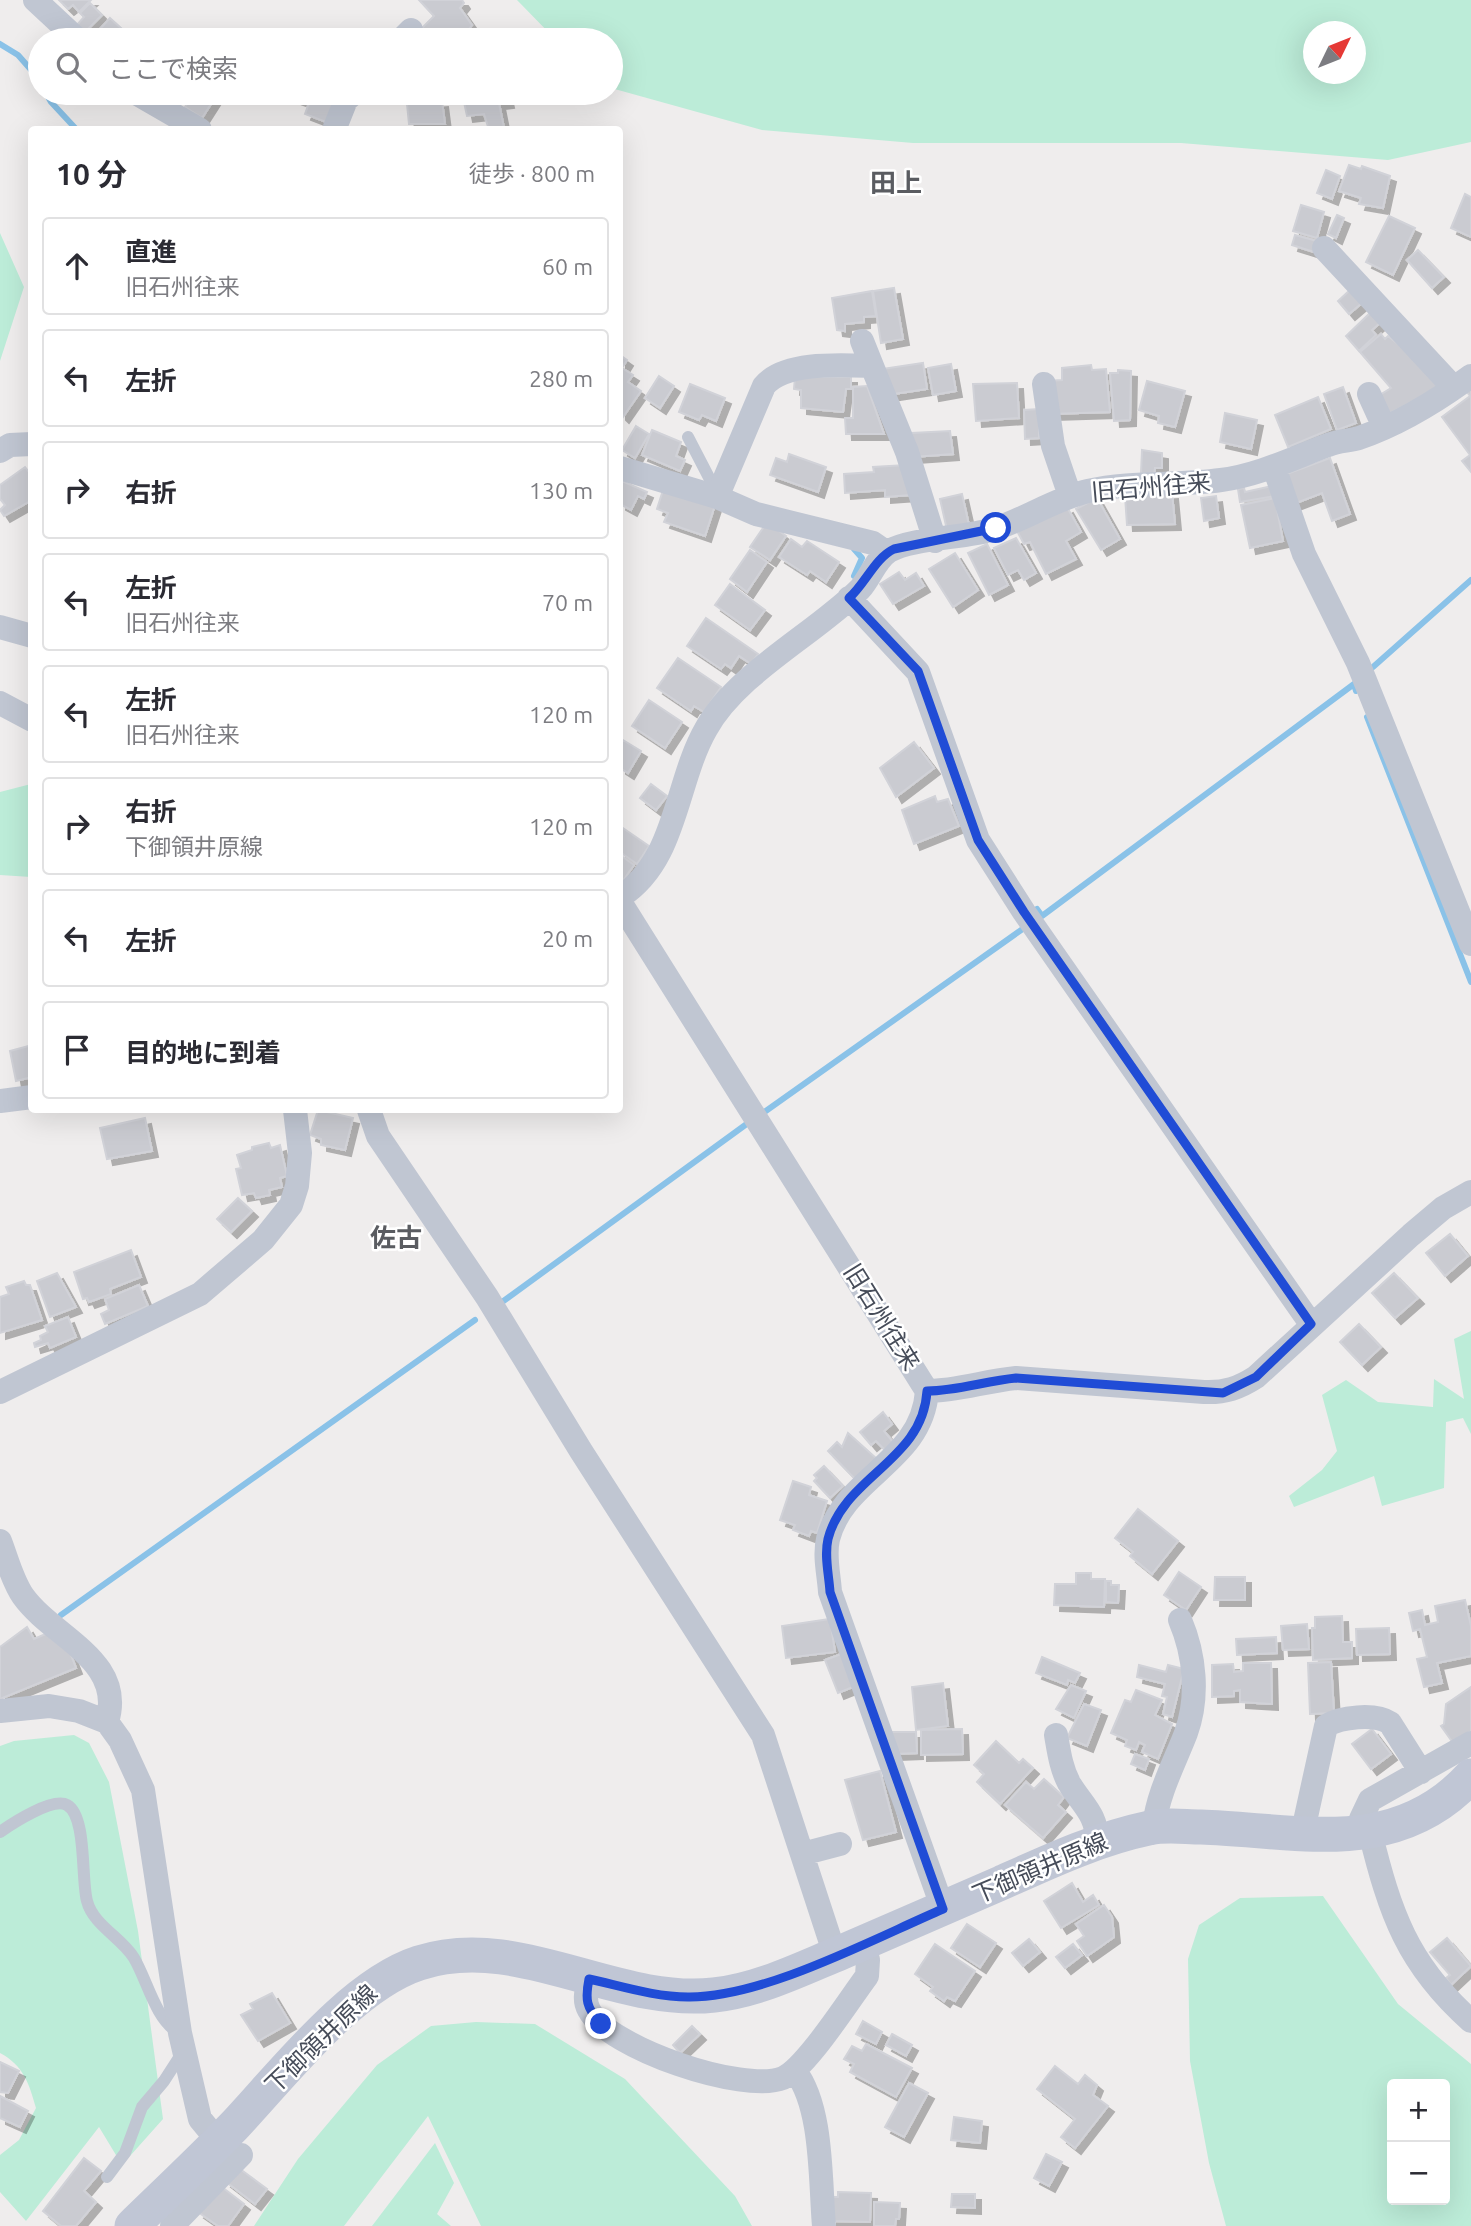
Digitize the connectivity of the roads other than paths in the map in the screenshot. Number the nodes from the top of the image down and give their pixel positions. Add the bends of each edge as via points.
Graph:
1 (35, 0) edge
2 (65, 28) edge
3 (157, 105) edge
4 (344, 105) edge
5 (193, 126) edge
6 (336, 126) edge
7 (1324, 248) dead end
8 (862, 341) dead end
9 (872, 366) junction
10 (1463, 382) edge
11 (1044, 384) dead end
12 (1369, 394) dead end
13 (1384, 427) junction
14 (688, 437) dead end
15 (28, 444) edge
16 (0, 451) edge
17 (1274, 467) junction
18 (623, 469) edge
19 (1070, 496) junction
20 (717, 497) junction
21 (935, 541) junction
22 (887, 552) junction
23 (849, 598) junction
24 (0, 627) edge
25 (28, 635) edge
26 (0, 703) edge
27 (28, 718) edge
28 (623, 897) edge
29 (623, 905) edge
30 (1471, 944) edge
31 (28, 1098) edge
32 (0, 1101) edge
33 (295, 1113) edge
34 (370, 1113) edge
35 (1471, 1192) edge
36 (1311, 1324) junction
37 (927, 1391) junction
38 (0, 1392) edge
39 (0, 1541) edge
40 (1180, 1620) dead end
41 (0, 1711) edge
42 (107, 1722) junction
43 (1056, 1735) dead end
44 (1471, 1744) edge
45 (1420, 1772) junction
46 (1471, 1776) edge
47 (1154, 1826) junction
48 (0, 1832) edge
49 (1367, 1833) junction
50 (1302, 1835) junction
51 (1097, 1841) junction
52 (840, 1844) dead end
53 (802, 1854) junction
54 (943, 1909) junction
55 (849, 1949) junction
56 (589, 1979) junction
57 (1471, 2021) edge
58 (182, 2041) junction
59 (795, 2071) junction
60 (230, 2149) junction
61 (107, 2177) dead end
62 (132, 2226) edge
63 (172, 2226) edge
64 (824, 2226) edge

1 - 2 street
3 - 5 street
4 - 6 street
7 - 10 street
8 - 9 street
9 - 20 street via 817,366 770,379
9 - 21 street
10 - 13 street, 旧石州往来
11 - 19 street via 1053,446
12 - 13 street
13 - 17 street, 旧石州往来
14 - 20 lane
15 - 16 street
17 - 19 street, 旧石州往来 via 1224,480 1148,482
17 - 30 street via 1304,554 1358,663
18 - 20 street
19 - 21 street, 旧石州往来 via 996,528
20 - 22 street via 756,514 873,543
21 - 22 street, 旧石州往来
22 - 23 street, 旧石州往来
23 - 28 street, 旧石州往来 via 716,713 704,732 660,852 646,875
23 - 36 street via 918,671 978,840 1017,902
24 - 25 street
26 - 27 street
29 - 37 street, 旧石州往来
31 - 32 street
33 - 38 street via 300,1153 297,1186 291,1205 263,1240 200,1294
34 - 53 street via 378,1136 487,1297 764,1735
35 - 36 street via 1443,1208
36 - 37 street via 1256,1377 1223,1393 1029,1378
37 - 54 street, 旧石州往来 via 926,1407 912,1439 839,1515 828,1539 827,1559 830,1592
39 - 42 street via 24,1598 95,1662 110,1688
40 - 47 street via 1193,1665 1192,1703
41 - 42 street via 49,1706
42 - 58 street via 143,1790
43 - 51 street via 1068,1781 1097,1823
44 - 45 street
45 - 49 street via 1370,1800 1361,1819
45 - 50 street via 1383,1718 1330,1723
46 - 49 main road, 下御領井原線 via 1419,1815
47 - 50 main road, 下御領井原線
47 - 51 main road, 下御領井原線
48 - 58 lane via 55,1802 74,1811 87,1904 133,1956 164,2018
49 - 50 main road, 下御領井原線
49 - 57 street via 1407,1945 1423,1971
51 - 54 main road, 下御領井原線
52 - 53 street
53 - 55 street
54 - 55 main road, 下御領井原線
55 - 56 main road, 下御領井原線 via 744,1989 708,1996 650,1992
55 - 59 street via 868,1960 867,1976
56 - 59 street via 585,1997 589,2011 601,2024 669,2063 772,2081
56 - 60 main road, 下御領井原線 via 480,1954 418,1963 368,1990 337,2018
58 - 60 street via 200,2119
58 - 61 lane via 142,2107 125,2153
59 - 64 street via 808,2093 817,2140
60 - 62 main road, 下御領井原線
60 - 63 street

